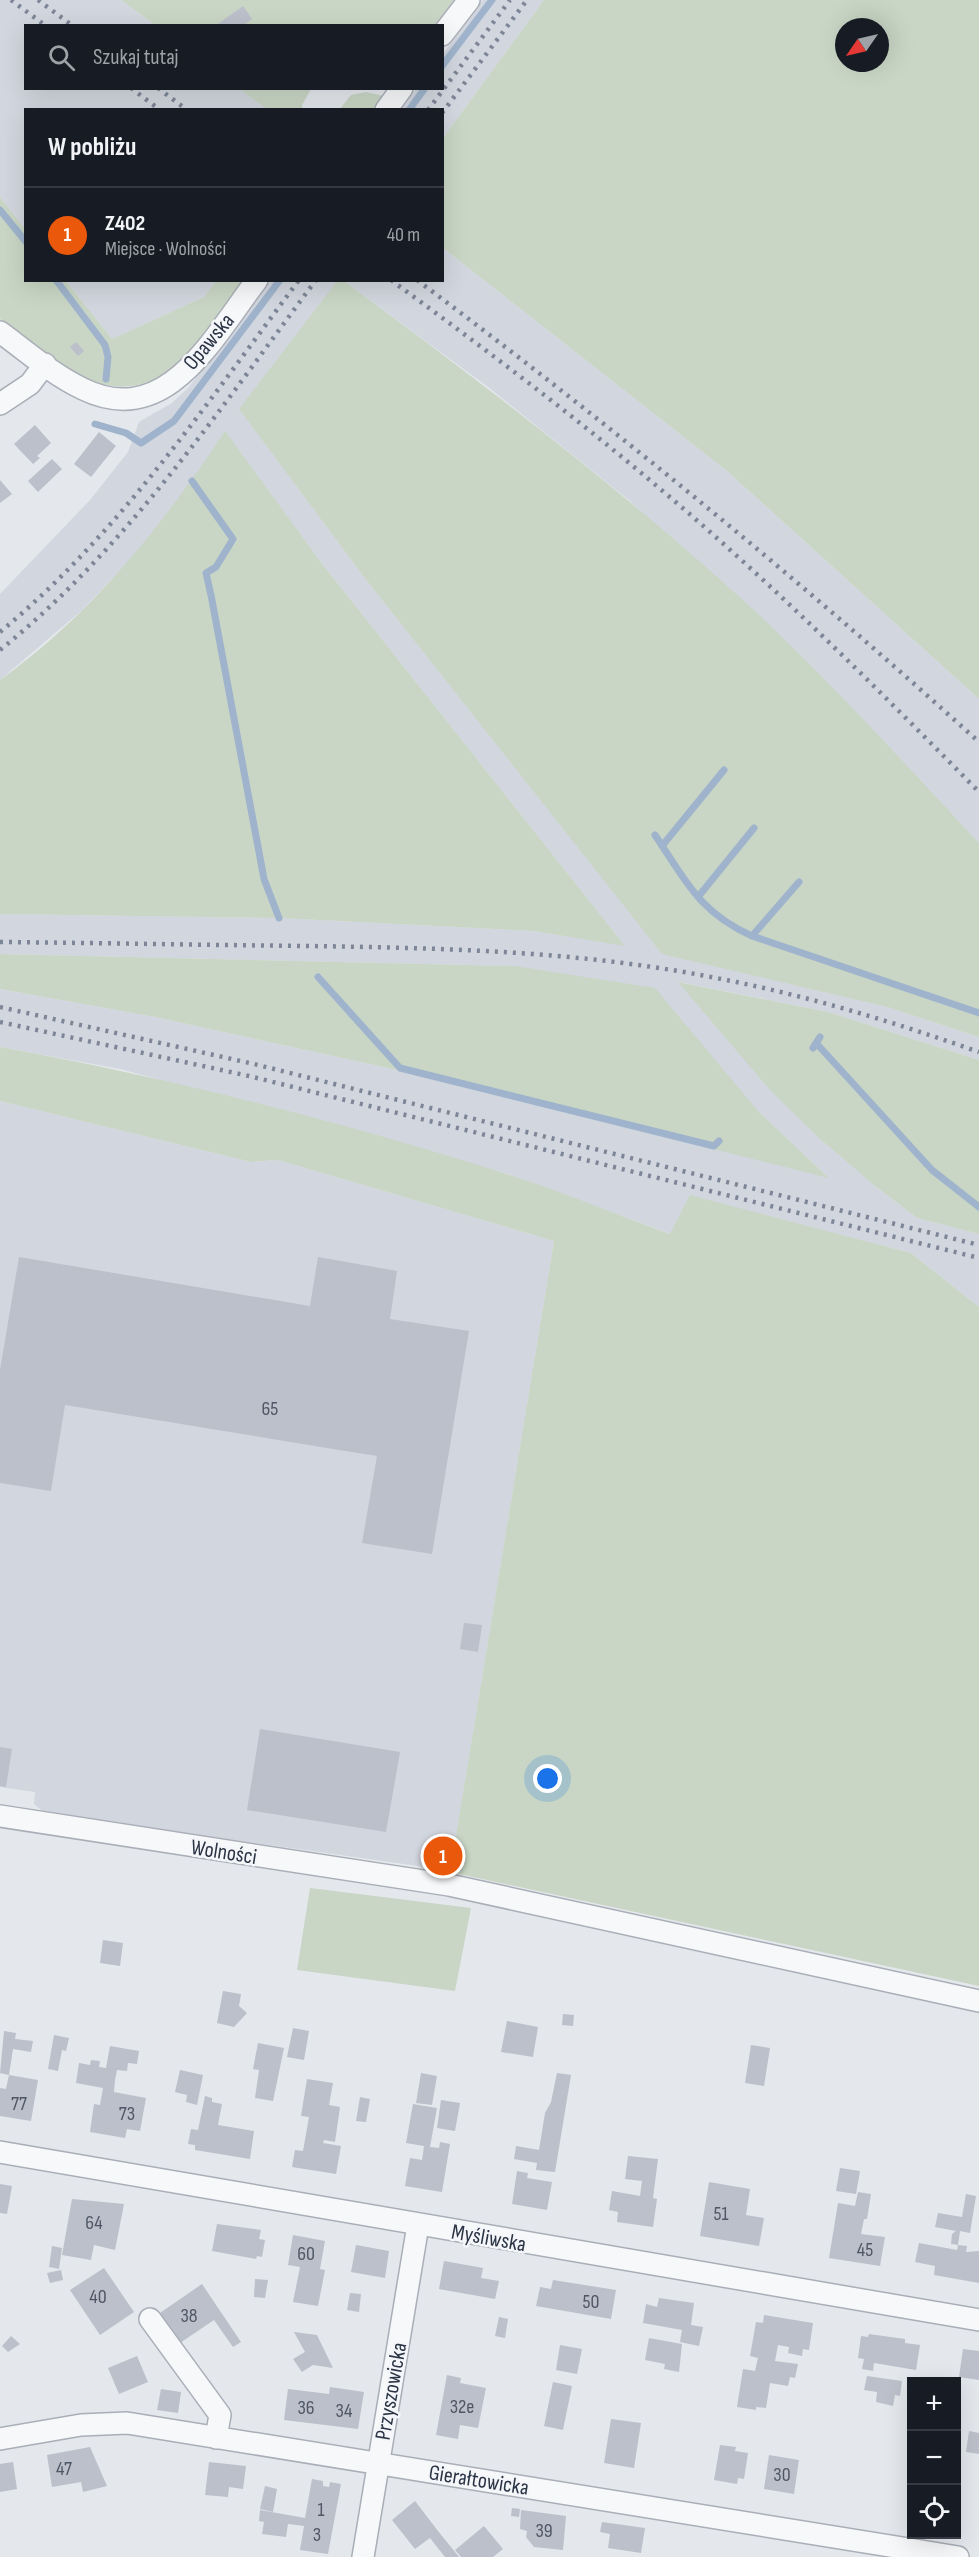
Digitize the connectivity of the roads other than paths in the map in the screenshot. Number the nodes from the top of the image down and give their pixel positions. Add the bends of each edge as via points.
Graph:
1 (469, 0) edge
2 (444, 32) edge
3 (401, 90) edge
4 (387, 108) edge
5 (255, 282) edge
6 (0, 332) edge
7 (45, 364) junction
8 (0, 404) edge
9 (0, 1816) edge
10 (979, 2001) edge
11 (0, 2152) edge
12 (418, 2225) junction
13 (150, 2319) dead end
14 (979, 2320) edge
15 (216, 2438) junction
16 (0, 2439) edge
17 (378, 2462) junction
18 (363, 2557) edge
19 (958, 2557) edge

1 - 2 street
3 - 4 street
5 - 7 street, Opawska via 194,363 160,391 142,399 103,398
6 - 7 street, Opawska
7 - 8 street via 30,384
9 - 10 street, Wolności via 449,1885
11 - 12 street, Myśliwska
12 - 14 street, Myśliwska
12 - 17 street, Przyszowicka
13 - 15 street via 220,2415
15 - 16 street, Gierałtowicka via 127,2423 81,2425
15 - 17 street, Gierałtowicka
17 - 18 street, Przyszowicka
17 - 19 street, Gierałtowicka

